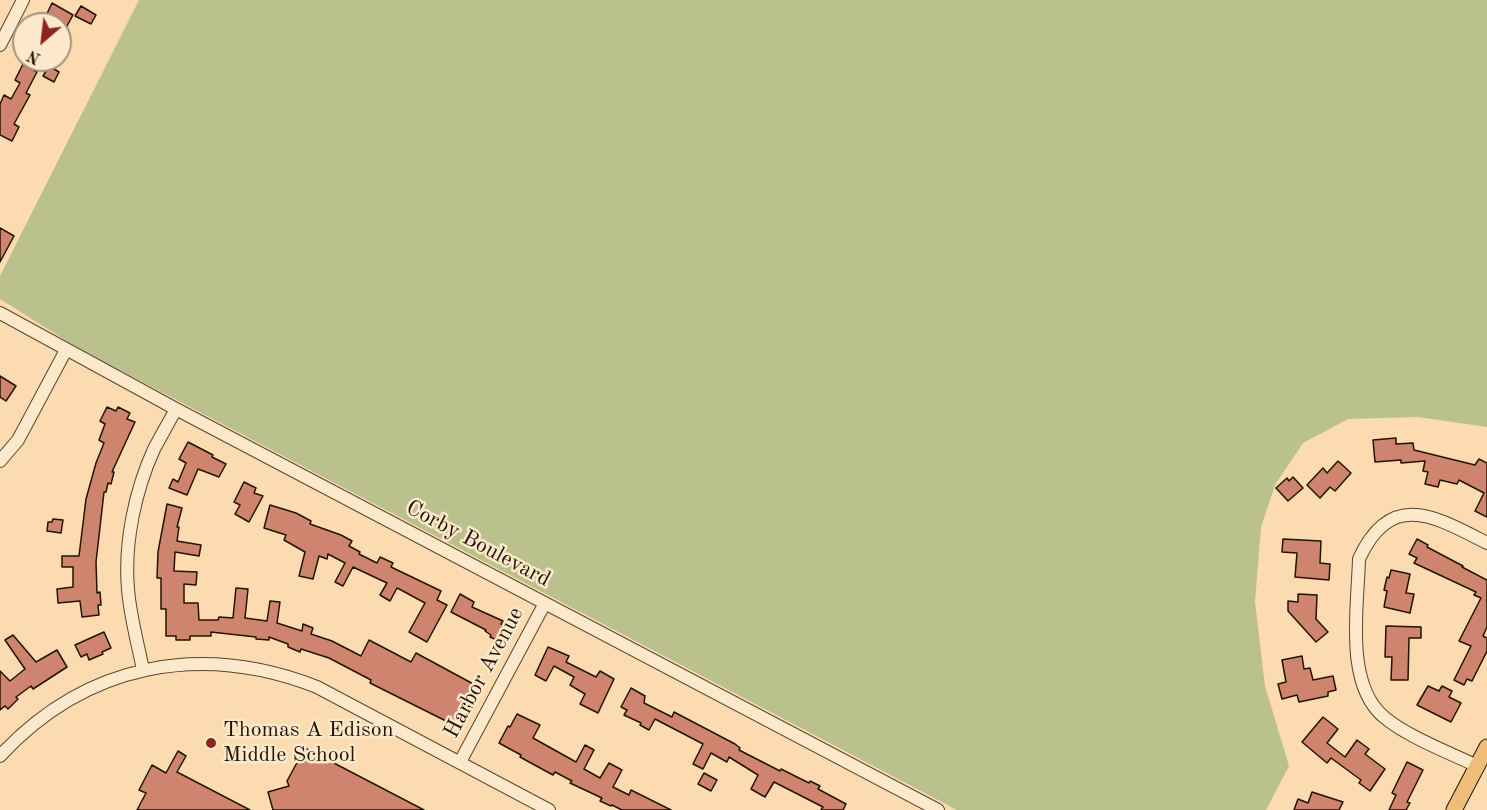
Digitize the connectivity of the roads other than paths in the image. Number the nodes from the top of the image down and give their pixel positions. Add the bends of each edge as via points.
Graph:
1 (23, 0) edge
2 (0, 45) edge
3 (0, 313) edge
4 (66, 350) junction
5 (176, 409) junction
6 (0, 461) edge
7 (1487, 543) edge
8 (545, 603) junction
9 (143, 670) junction
10 (1487, 747) edge
11 (0, 756) edge
12 (460, 762) junction
13 (1477, 766) junction
14 (549, 810) edge
15 (938, 810) edge
16 (1455, 810) edge

1 - 2 street
3 - 4 street, Corby Boulevard
4 - 5 street, Corby Boulevard
4 - 6 street via 18,440
5 - 8 street, Corby Boulevard
5 - 9 street via 154,449 138,494 129,539 128,588
7 - 13 street via 1441,519 1406,515 1375,531 1359,559 1357,665 1369,700 1397,726
8 - 12 street, Harbor Avenue
8 - 15 street, Corby Boulevard
9 - 11 street via 77,696 28,729
9 - 12 street via 224,663 294,678
10 - 13 main road
12 - 14 street
13 - 16 main road

